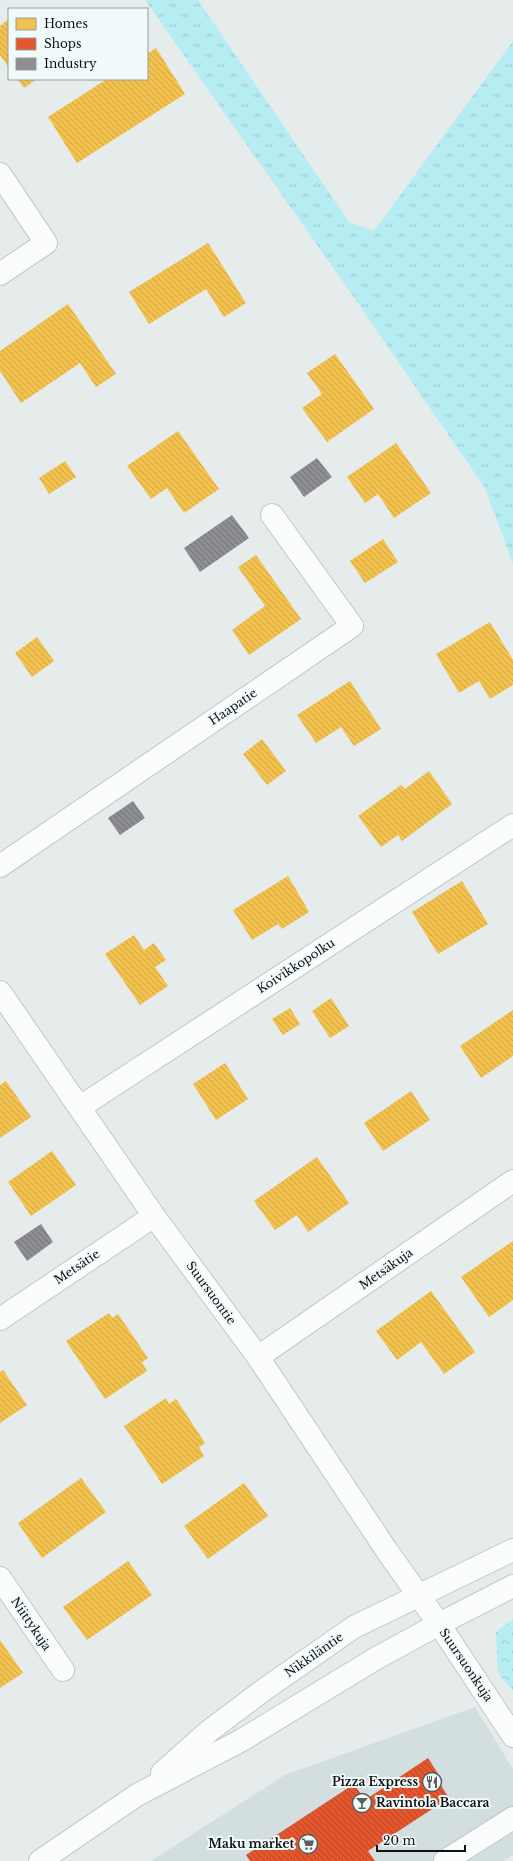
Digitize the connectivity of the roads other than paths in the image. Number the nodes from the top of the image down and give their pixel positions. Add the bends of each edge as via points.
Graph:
1 (0, 174) edge
2 (0, 274) edge
3 (272, 514) dead end
4 (513, 825) edge
5 (0, 866) edge
6 (0, 992) edge
7 (80, 1107) junction
8 (513, 1181) edge
9 (154, 1216) junction
10 (0, 1319) edge
11 (258, 1357) junction
12 (513, 1550) edge
13 (0, 1578) edge
14 (513, 1586) edge
15 (419, 1595) junction
16 (438, 1624) junction
17 (63, 1670) dead end
18 (513, 1736) edge
19 (137, 1795) junction
20 (513, 1818) edge
21 (40, 1861) edge
22 (445, 1861) edge

1 - 2 street via 46,242
3 - 5 street, Haapatie via 352,626
4 - 7 street, Koivikkopolku
6 - 7 street, Suursuontie
7 - 9 street, Suursuontie
8 - 11 street, Metsäkuja
9 - 10 street, Metsätie
9 - 11 street, Suursuontie
11 - 15 street, Suursuontie
12 - 15 street, Nikkiläntie
13 - 17 street, Niittykuja
14 - 16 street, Nikkiläntie
15 - 16 street, Suursuonkuja
15 - 19 street, Nikkiläntie via 354,1627 265,1689 210,1731
16 - 18 street, Suursuonkuja
16 - 19 street, Nikkiläntie via 242,1740
19 - 21 street, Nikkiläntie
20 - 22 street

